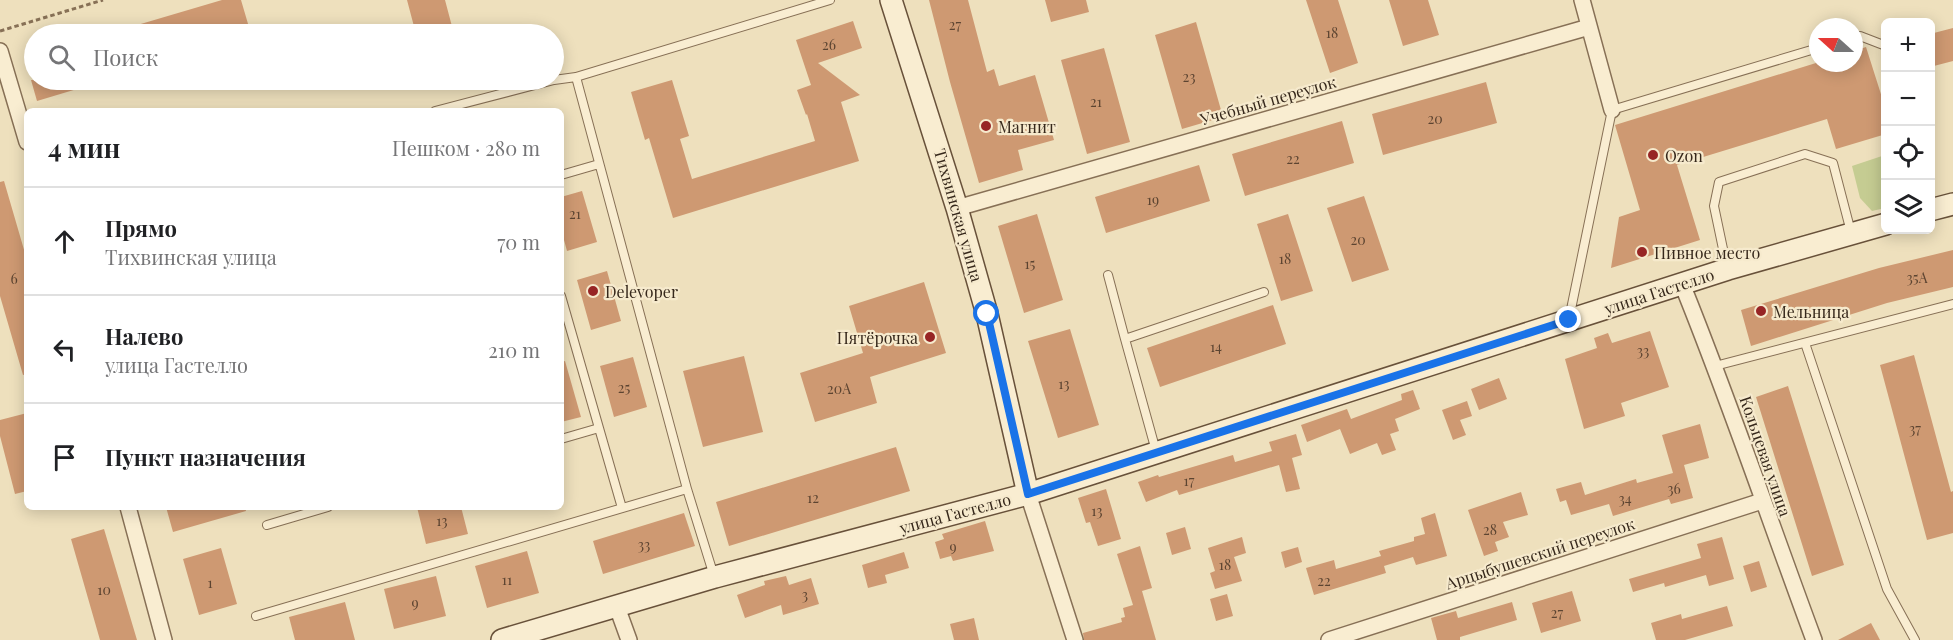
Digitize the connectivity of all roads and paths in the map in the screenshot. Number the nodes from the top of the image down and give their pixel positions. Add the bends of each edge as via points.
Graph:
1 (103, 0) edge
2 (830, 0) edge
3 (891, 0) edge
4 (1582, 0) edge
5 (1589, 27) junction
6 (0, 31) edge
7 (1863, 37) edge
8 (1881, 44) edge
9 (0, 51) edge
10 (1809, 51) edge
11 (576, 77) junction
12 (564, 79) edge
13 (516, 90) edge
14 (447, 108) edge
15 (1612, 110) junction
16 (24, 132) edge
17 (599, 164) junction
18 (564, 174) edge
19 (1953, 204) edge
20 (957, 208) junction
21 (1935, 208) edge
22 (1881, 225) edge
23 (1852, 234) junction
24 (1728, 269) junction
25 (1108, 275) dead end
26 (1682, 285) junction
27 (1264, 292) dead end
28 (1953, 304) edge
29 (564, 306) edge
30 (1569, 320) junction
31 (1125, 339) junction
32 (1805, 343) junction
33 (1715, 366) junction
34 (599, 428) junction
35 (564, 438) edge
36 (1156, 451) junction
37 (687, 489) junction
38 (1028, 494) junction
39 (1762, 501) junction
40 (622, 508) junction
41 (129, 510) edge
42 (318, 510) edge
43 (267, 525) dead end
44 (715, 577) junction
45 (617, 607) junction
46 (256, 616) dead end
47 (164, 640) edge
48 (502, 640) edge
49 (629, 640) edge
50 (1075, 640) edge
51 (1329, 640) edge
52 (1814, 640) edge
53 (1915, 640) edge

1 - 6 path
2 - 11 lane
3 - 20 street, Тихвинская улица
4 - 5 street
5 - 15 street
5 - 20 street, Учебный переулок
7 - 8 lane
9 - 16 street
10 - 15 lane
11 - 12 lane
11 - 17 lane
13 - 14 lane
15 - 30 lane
17 - 18 lane
17 - 37 lane
19 - 21 street
20 - 38 street, Тихвинская улица via 987,314
22 - 23 street, улица Гастелло
23 - 24 street, улица Гастелло
23 - 24 lane via 1833,163 1805,154 1719,182 1714,206
24 - 26 street, улица Гастелло
25 - 31 lane
26 - 30 street, улица Гастелло
26 - 33 street, Кольцевая улица
27 - 31 lane
28 - 32 lane
29 - 34 lane
30 - 36 street, улица Гастелло
31 - 36 lane
32 - 33 lane
32 - 53 lane via 1887,589
33 - 39 street, Кольцевая улица
34 - 35 lane
34 - 40 lane
36 - 38 street, улица Гастелло
37 - 40 lane
37 - 44 lane
38 - 44 street, улица Гастелло
38 - 50 street, Тихвинская улица
39 - 51 street, Арцыбушевский переулок
39 - 52 street, Кольцевая улица
40 - 46 lane
41 - 47 street
42 - 43 lane
44 - 45 street, улица Гастелло
45 - 48 street, улица Гастелло
45 - 49 street

